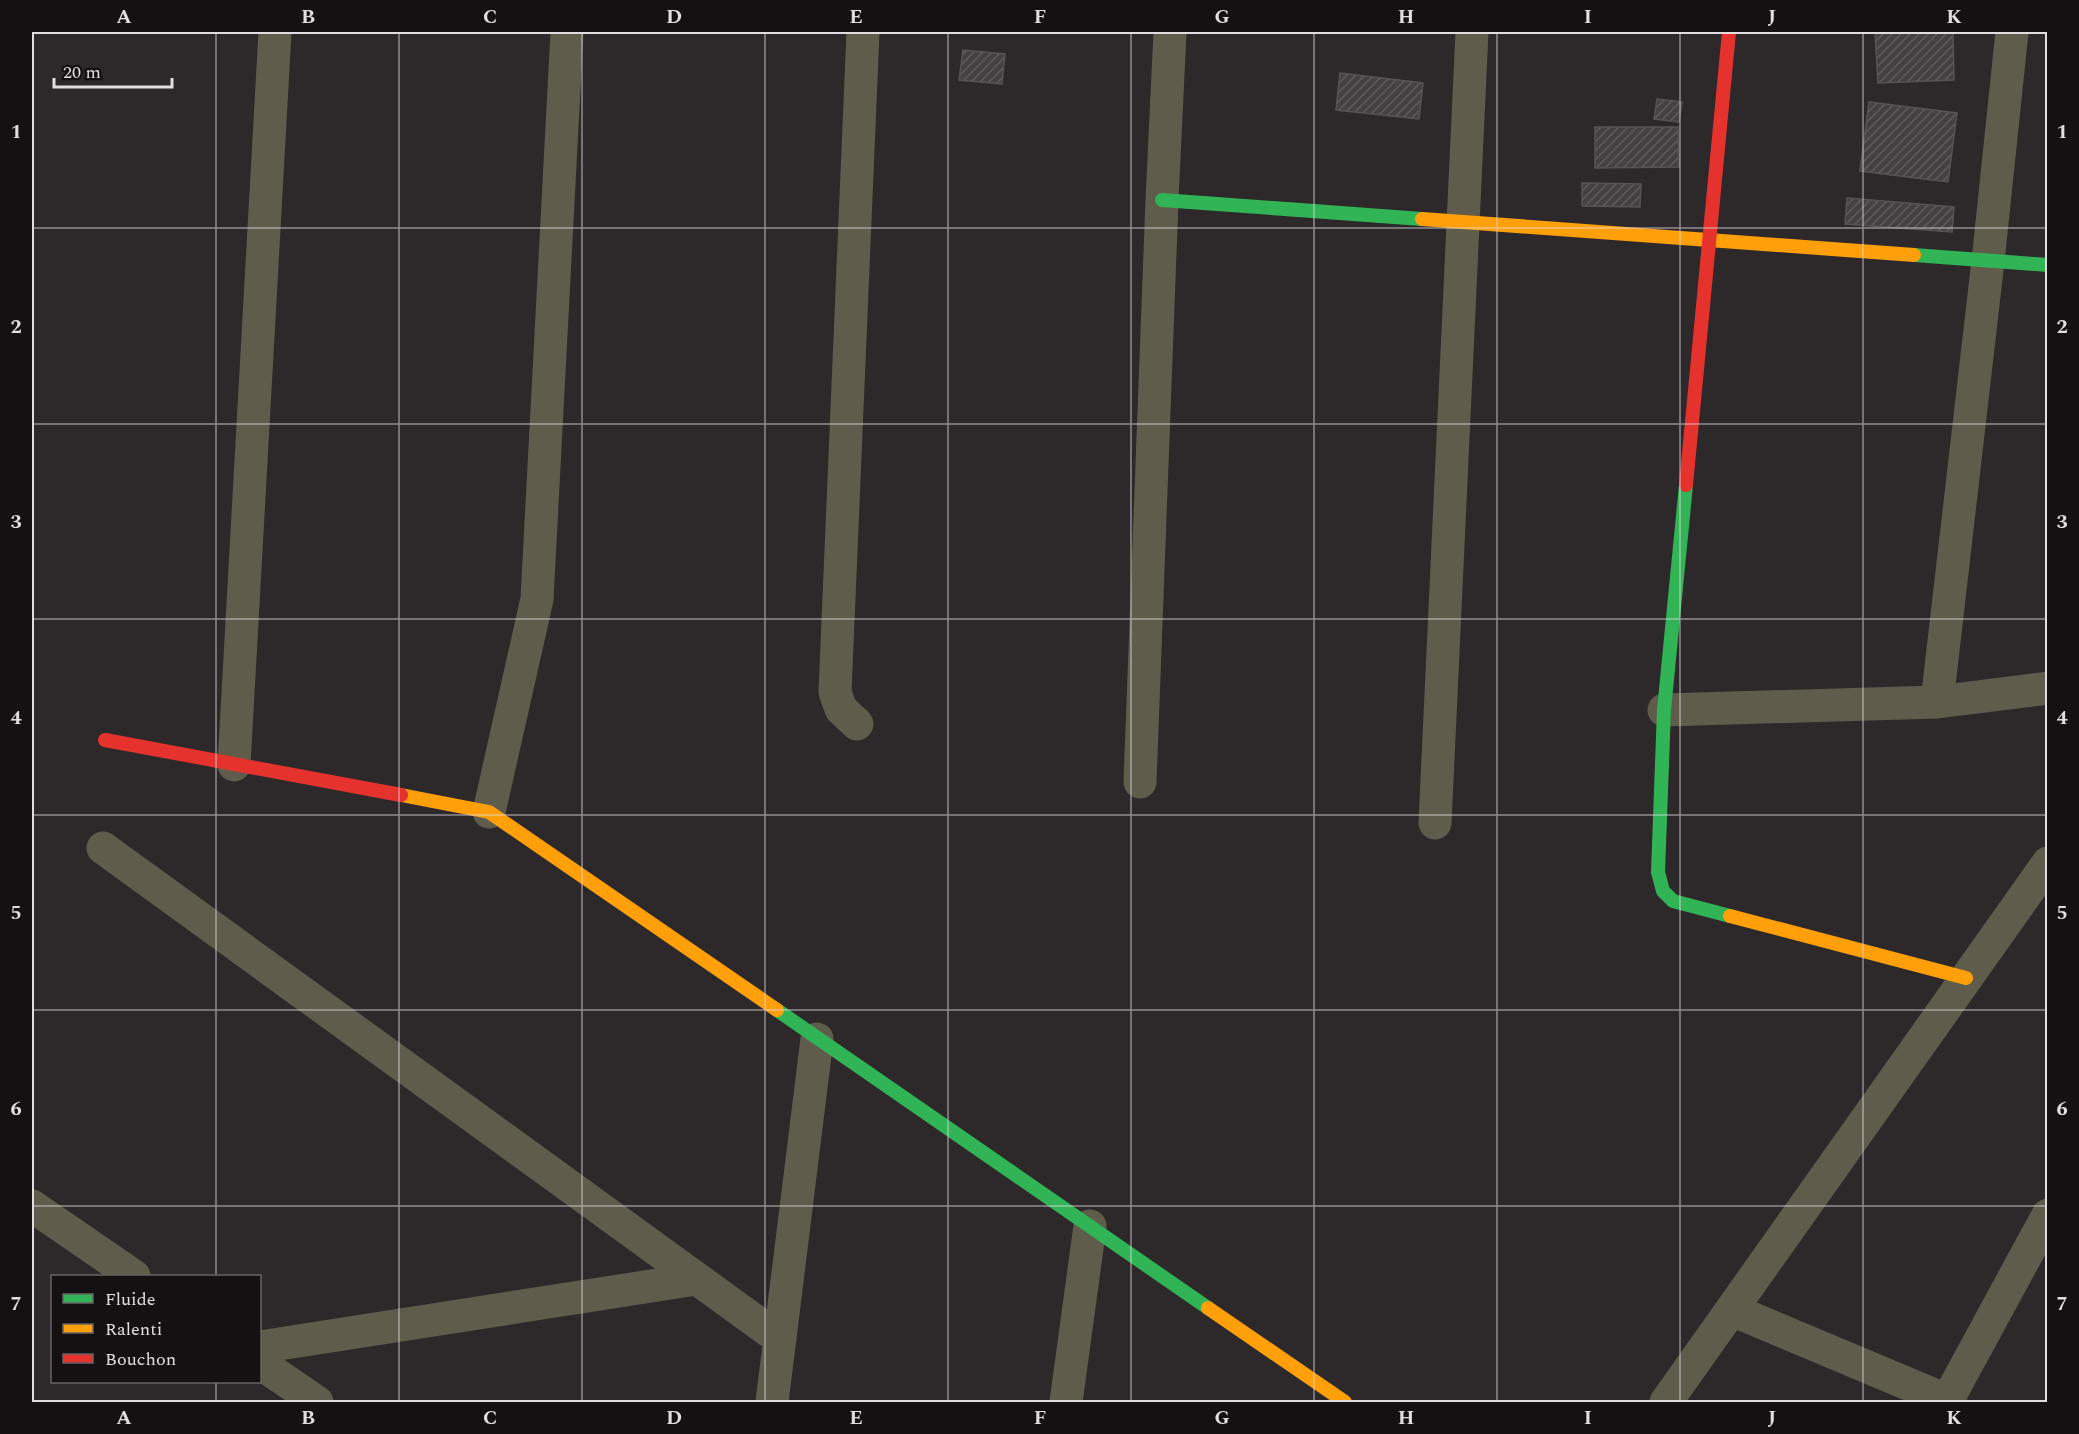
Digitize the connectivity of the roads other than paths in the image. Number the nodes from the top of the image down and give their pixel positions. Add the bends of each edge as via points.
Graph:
1 (275, 32) edge
2 (567, 32) edge
3 (863, 32) edge
4 (1170, 32) edge
5 (1472, 32) edge
6 (1729, 32) edge
7 (2012, 32) edge
8 (1162, 201) junction
9 (1462, 222) junction
10 (1710, 241) junction
11 (1988, 261) junction
12 (2048, 265) edge
13 (2048, 688) edge
14 (1937, 702) junction
15 (1664, 710) junction
16 (857, 724) dead end
17 (105, 740) dead end
18 (234, 765) junction
19 (1140, 782) dead end
20 (489, 812) junction
21 (1435, 824) dead end
22 (103, 848) dead end
23 (2048, 863) edge
24 (1966, 978) junction
25 (817, 1039) junction
26 (32, 1206) edge
27 (2048, 1215) edge
28 (1090, 1226) junction
29 (133, 1275) edge
30 (696, 1279) junction
31 (1732, 1310) junction
32 (780, 1339) junction
33 (261, 1347) edge
34 (261, 1364) edge
35 (317, 1402) edge
36 (772, 1402) edge
37 (1066, 1402) edge
38 (1345, 1402) edge
39 (1666, 1402) edge
40 (1949, 1402) edge

1 - 18 street
2 - 20 street via 537,599
3 - 16 street via 835,692 841,709
4 - 8 street
5 - 9 street
6 - 10 street
7 - 11 street
8 - 9 street
8 - 19 street
9 - 10 street
9 - 21 street
10 - 11 street
10 - 15 street
11 - 12 street
11 - 14 street
13 - 14 street
14 - 15 street
15 - 24 street via 1658,872 1663,891 1673,901
17 - 18 street
18 - 20 street
20 - 25 street
22 - 30 street
23 - 24 street
24 - 31 street
25 - 28 street
25 - 32 street
26 - 29 street
27 - 40 street
28 - 37 street
28 - 38 street
30 - 32 street
30 - 33 street
31 - 39 street
31 - 40 street
32 - 36 street
34 - 35 street

